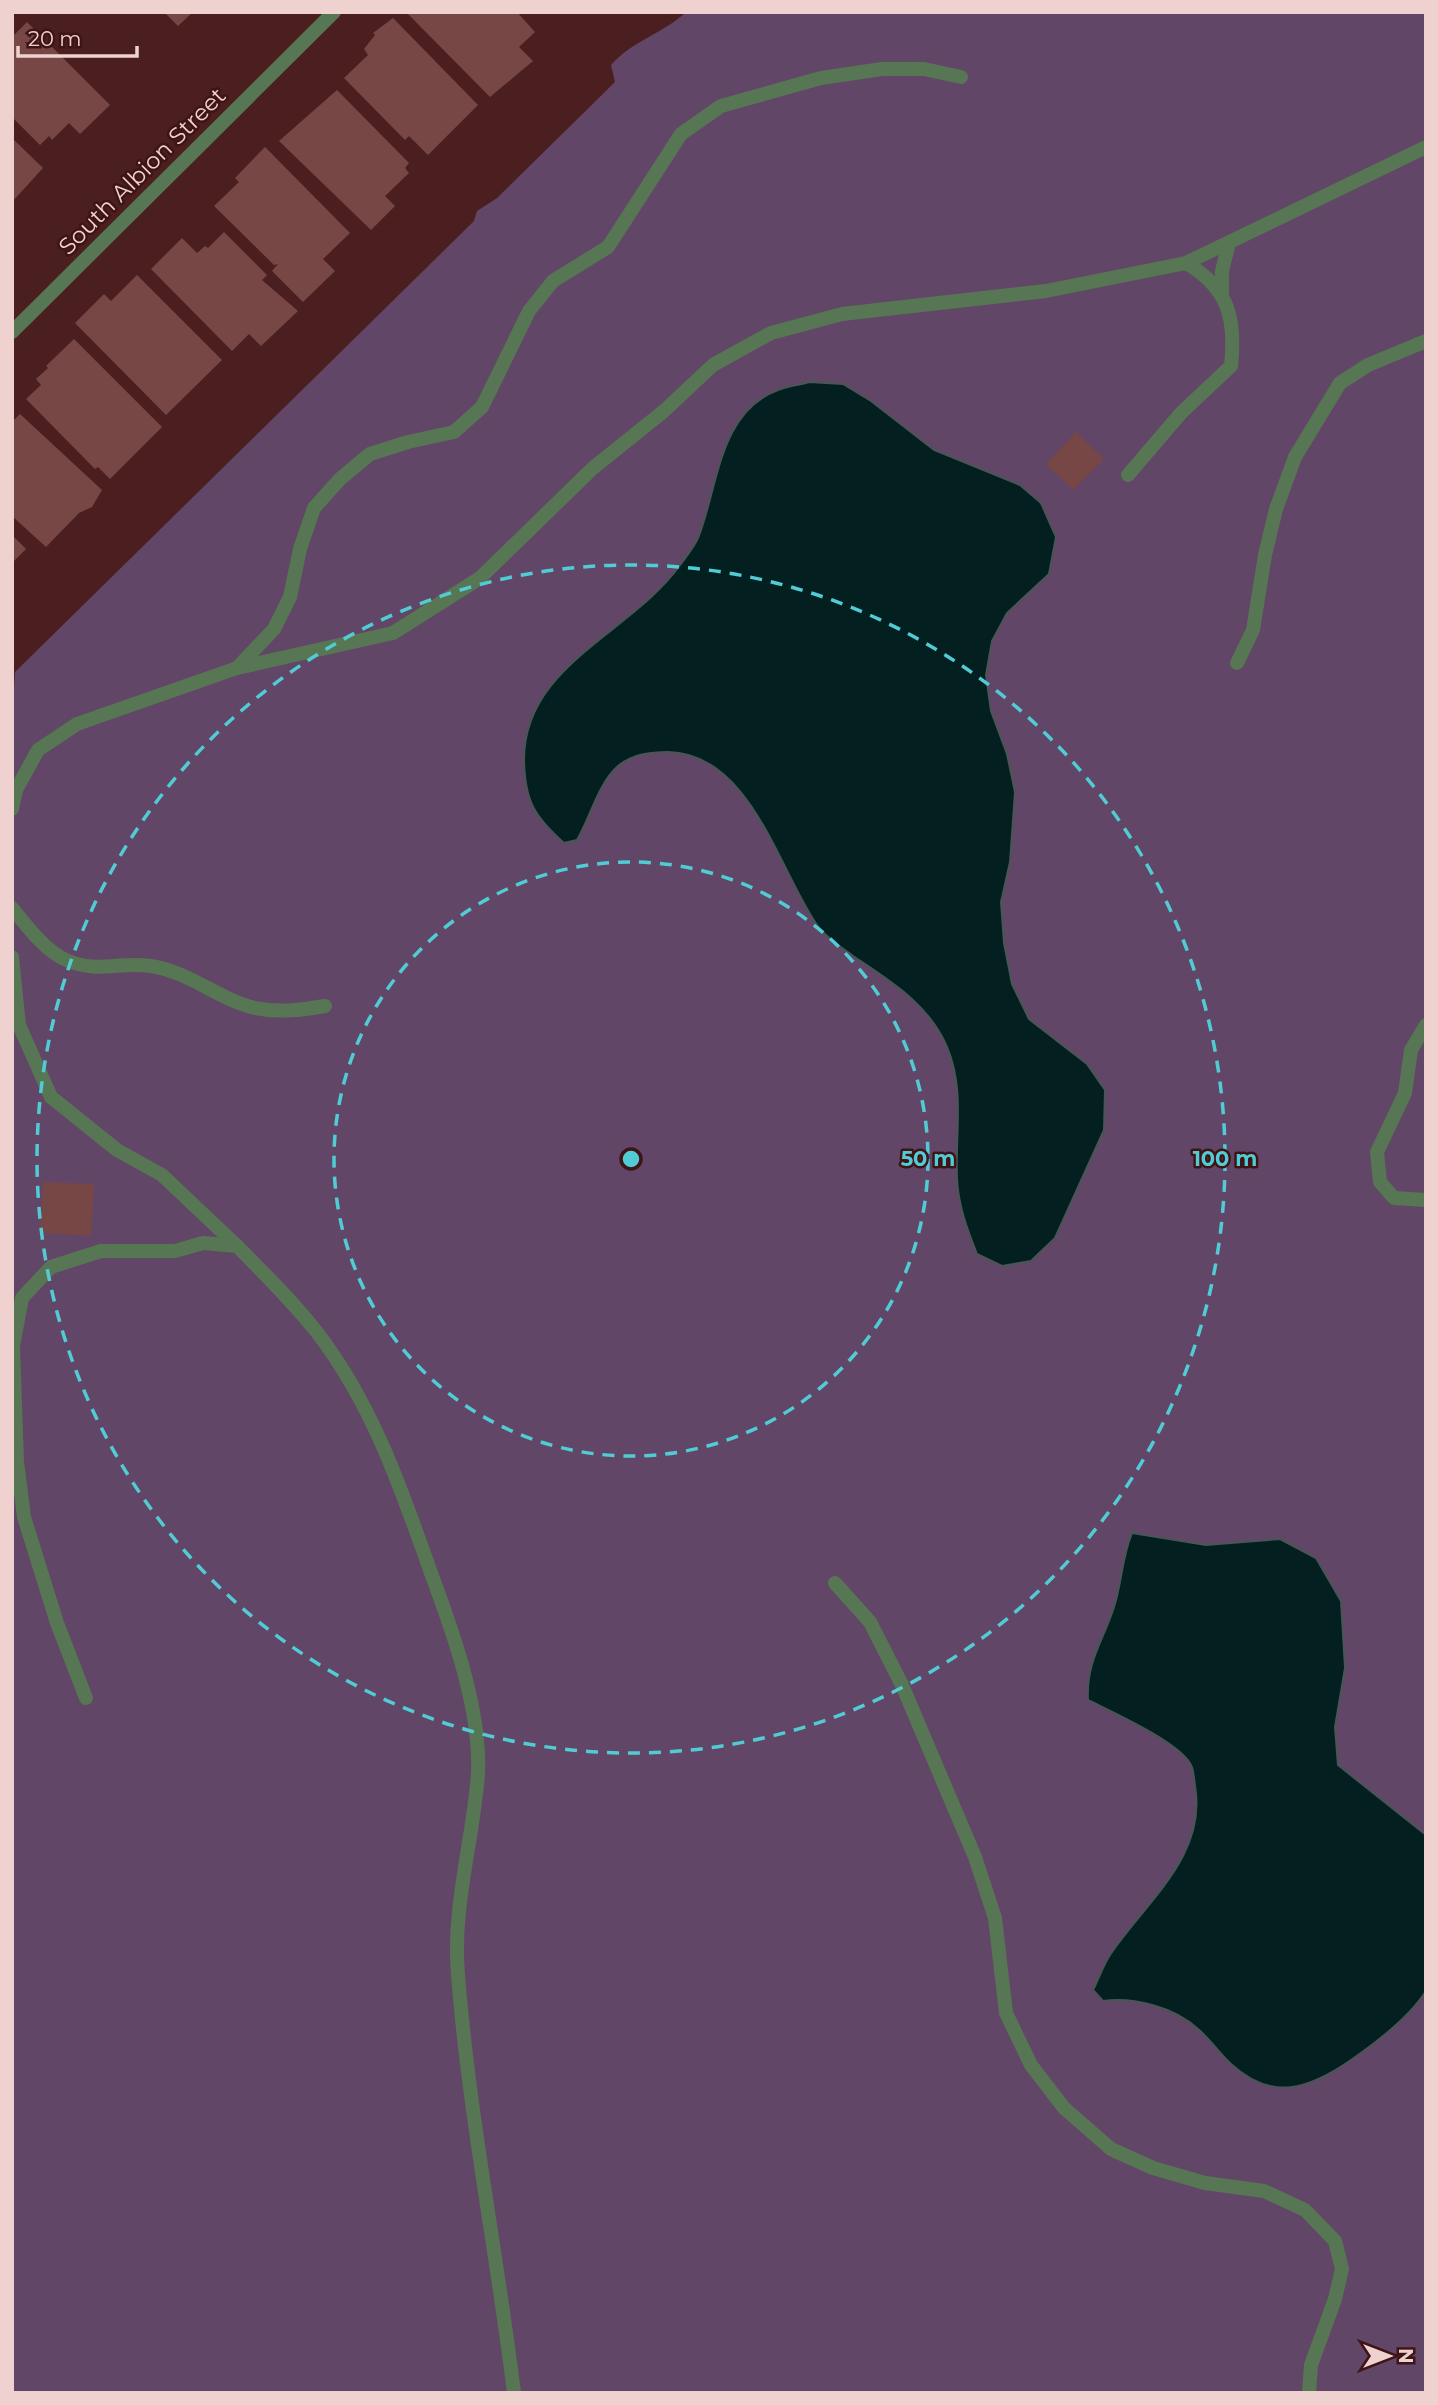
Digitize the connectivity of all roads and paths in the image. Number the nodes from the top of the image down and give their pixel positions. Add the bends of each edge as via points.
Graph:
1 (334, 12) edge
2 (961, 76) dead end
3 (1426, 147) edge
4 (1229, 243) junction
5 (1186, 263) junction
6 (1222, 296) junction
7 (12, 332) edge
8 (1426, 341) edge
9 (1128, 475) dead end
10 (1237, 663) dead end
11 (237, 668) junction
12 (12, 809) edge
13 (12, 908) edge
14 (12, 957) edge
15 (325, 1006) dead end
16 (1426, 1025) edge
17 (1426, 1200) edge
18 (237, 1246) junction
19 (835, 1583) dead end
20 (86, 1698) dead end
21 (514, 2393) edge
22 (1309, 2393) edge

1 - 7 street, South Albion Street
2 - 11 street via 925,69 882,69 821,78 721,106 681,134 608,247 553,281 528,312 482,407 454,432 370,454 314,508 290,597 274,629
3 - 4 street
4 - 5 street
4 - 6 street
5 - 6 street via 1208,276
5 - 11 street via 1046,291 842,314 771,333 713,365 593,468 480,578 393,633
6 - 9 street via 1234,336 1231,366 1181,412
8 - 10 street via 1368,365 1340,383 1295,457 1276,509 1253,630
11 - 12 street via 77,724 38,750 16,790
13 - 15 street via 39,940 64,960 95,969 149,965 188,976 253,1007 292,1012
14 - 18 street via 19,1026 51,1097 117,1150 162,1175
16 - 17 street via 1412,1050 1405,1093 1377,1152 1380,1182 1394,1198
18 - 20 street via 203,1243 175,1251 101,1251 51,1267 22,1298 13,1346 24,1517
18 - 21 street via 317,1332 385,1446 463,1670 478,1773 457,1925 457,1971 474,2126
19 - 22 street via 870,1622 952,1800 995,1918 1006,2013 1031,2065 1064,2108 1111,2148 1153,2168 1205,2183 1264,2191 1305,2210 1335,2241 1342,2269 1311,2365

